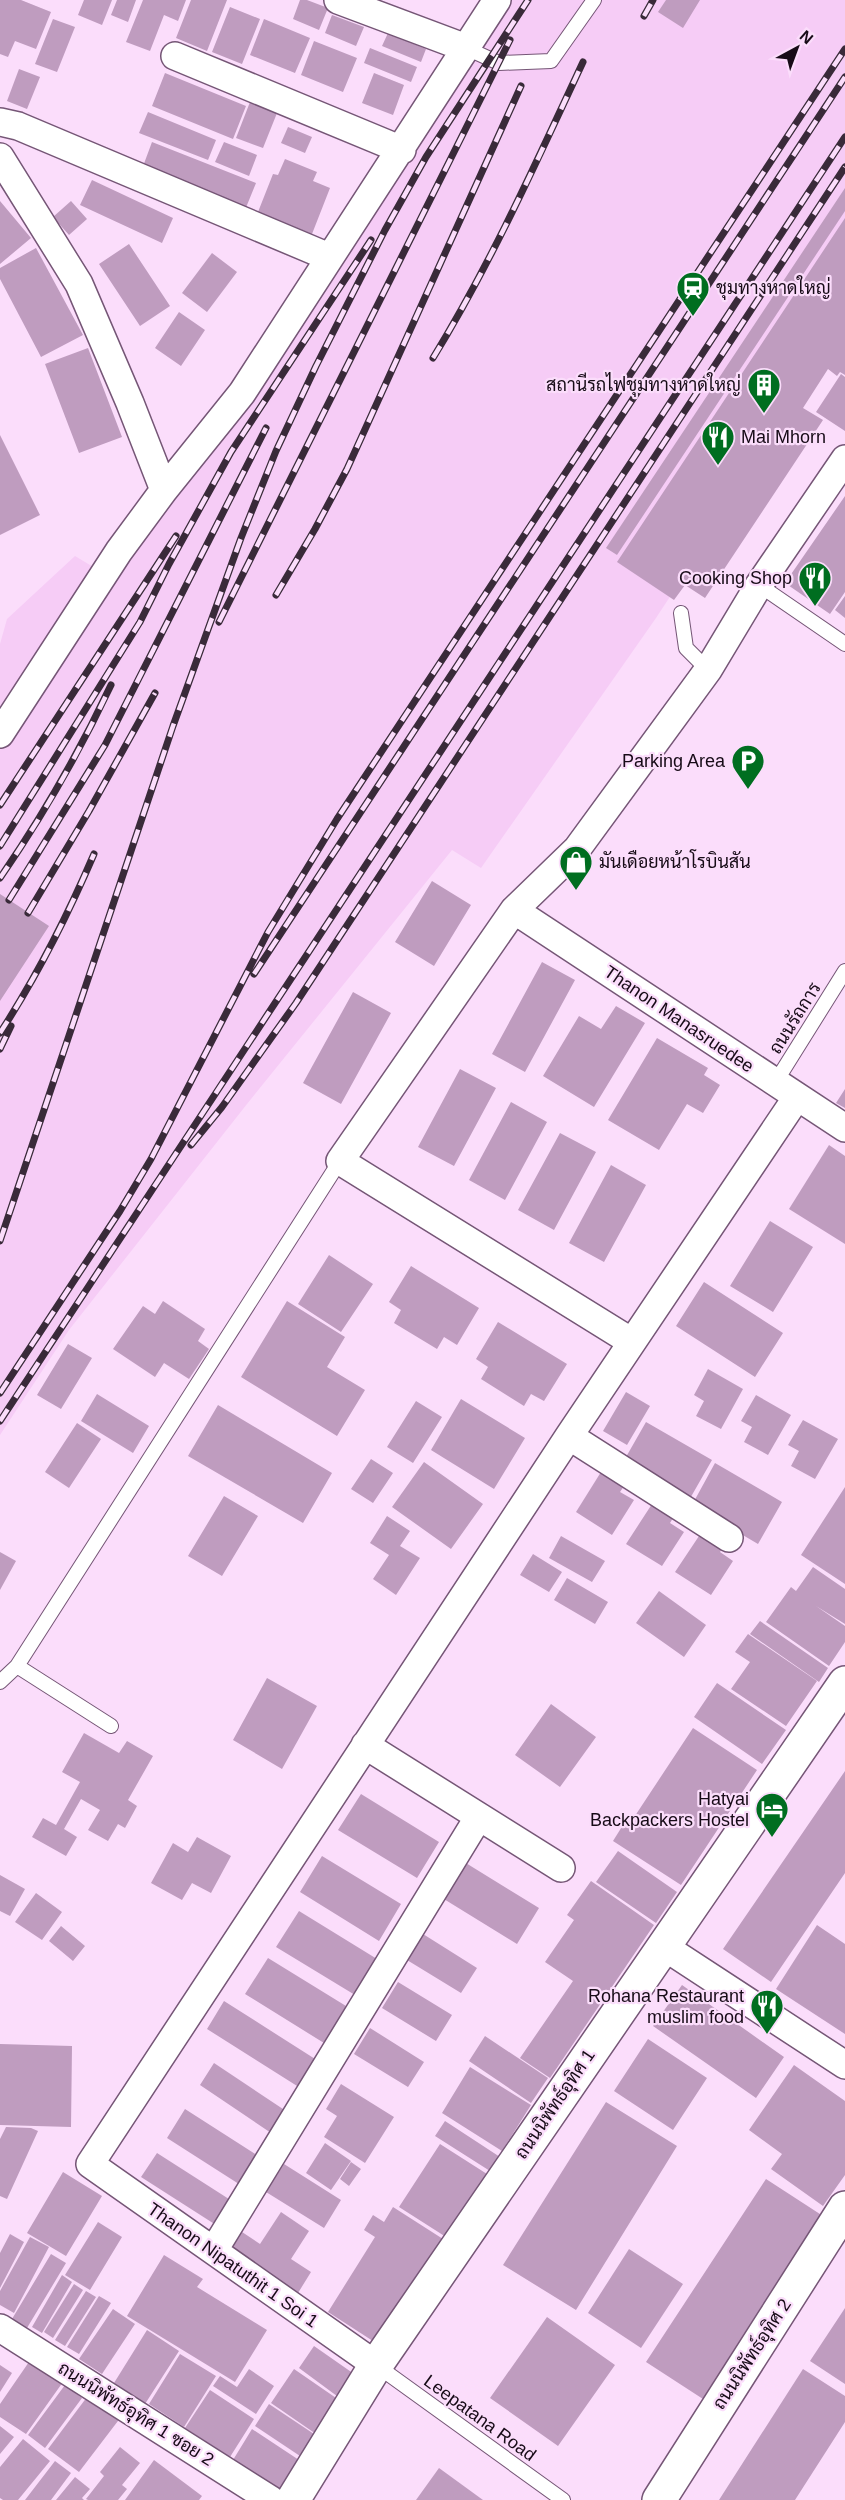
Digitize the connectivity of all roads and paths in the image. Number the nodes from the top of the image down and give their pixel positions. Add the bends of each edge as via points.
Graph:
1 (338, 0) edge
2 (498, 0) edge
3 (594, 0) edge
4 (466, 48) junction
5 (175, 56) dead end
6 (0, 122) edge
7 (402, 150) junction
8 (0, 157) edge
9 (329, 257) junction
10 (845, 459) edge
11 (164, 490) junction
12 (759, 585) junction
13 (681, 613) dead end
14 (845, 644) edge
15 (708, 670) junction
16 (0, 734) edge
17 (514, 910) junction
18 (845, 971) edge
19 (786, 1090) junction
20 (845, 1128) edge
21 (340, 1161) junction
22 (632, 1342) junction
23 (569, 1436) junction
24 (729, 1538) dead end
25 (16, 1666) junction
26 (0, 1682) edge
27 (845, 1683) edge
28 (111, 1726) dead end
29 (365, 1745) junction
30 (478, 1818) junction
31 (561, 1868) dead end
32 (663, 1946) junction
33 (845, 2065) edge
34 (845, 2208) edge
35 (214, 2250) junction
36 (0, 2328) edge
37 (376, 2366) junction
38 (271, 2500) edge
39 (293, 2500) edge
40 (563, 2500) edge
41 (659, 2500) edge

1 - 4 street
2 - 4 street
3 - 4 lane via 551,61 499,63
4 - 7 street
5 - 7 street
6 - 9 street via 18,126
7 - 9 street
8 - 11 street via 79,284
9 - 11 street via 242,393
10 - 12 street
11 - 16 street via 119,551
12 - 14 lane
12 - 15 street
13 - 15 lane via 686,648
15 - 17 street via 577,849
17 - 19 street, Thanon Manasruedee
17 - 21 street
18 - 19 lane, ถนนรัถการ
19 - 20 street, Thanon Manasruedee
19 - 22 street
21 - 22 street
21 - 25 lane
22 - 23 street
23 - 24 street
23 - 29 street
25 - 26 lane
25 - 28 lane
27 - 32 street, ถนนนิพัทธ์อุทิศ 1
29 - 30 street
29 - 35 street, Thanon Nipatuthit 1 Soi 1 via 90,2164
30 - 31 street
30 - 35 street
32 - 33 street
32 - 37 street, ถนนนิพัทธ์อุทิศ 1
34 - 41 street, ถนนนิพัทธ์อุทิศ 2
35 - 37 street, Thanon Nipatuthit 1 Soi 1
36 - 38 street, ถนนนิพัทธ์อุทิศ 1 ซอย 2
37 - 39 street, ถนนนิพัทธ์อุทิศ 1
37 - 40 lane, Leepatana Road

